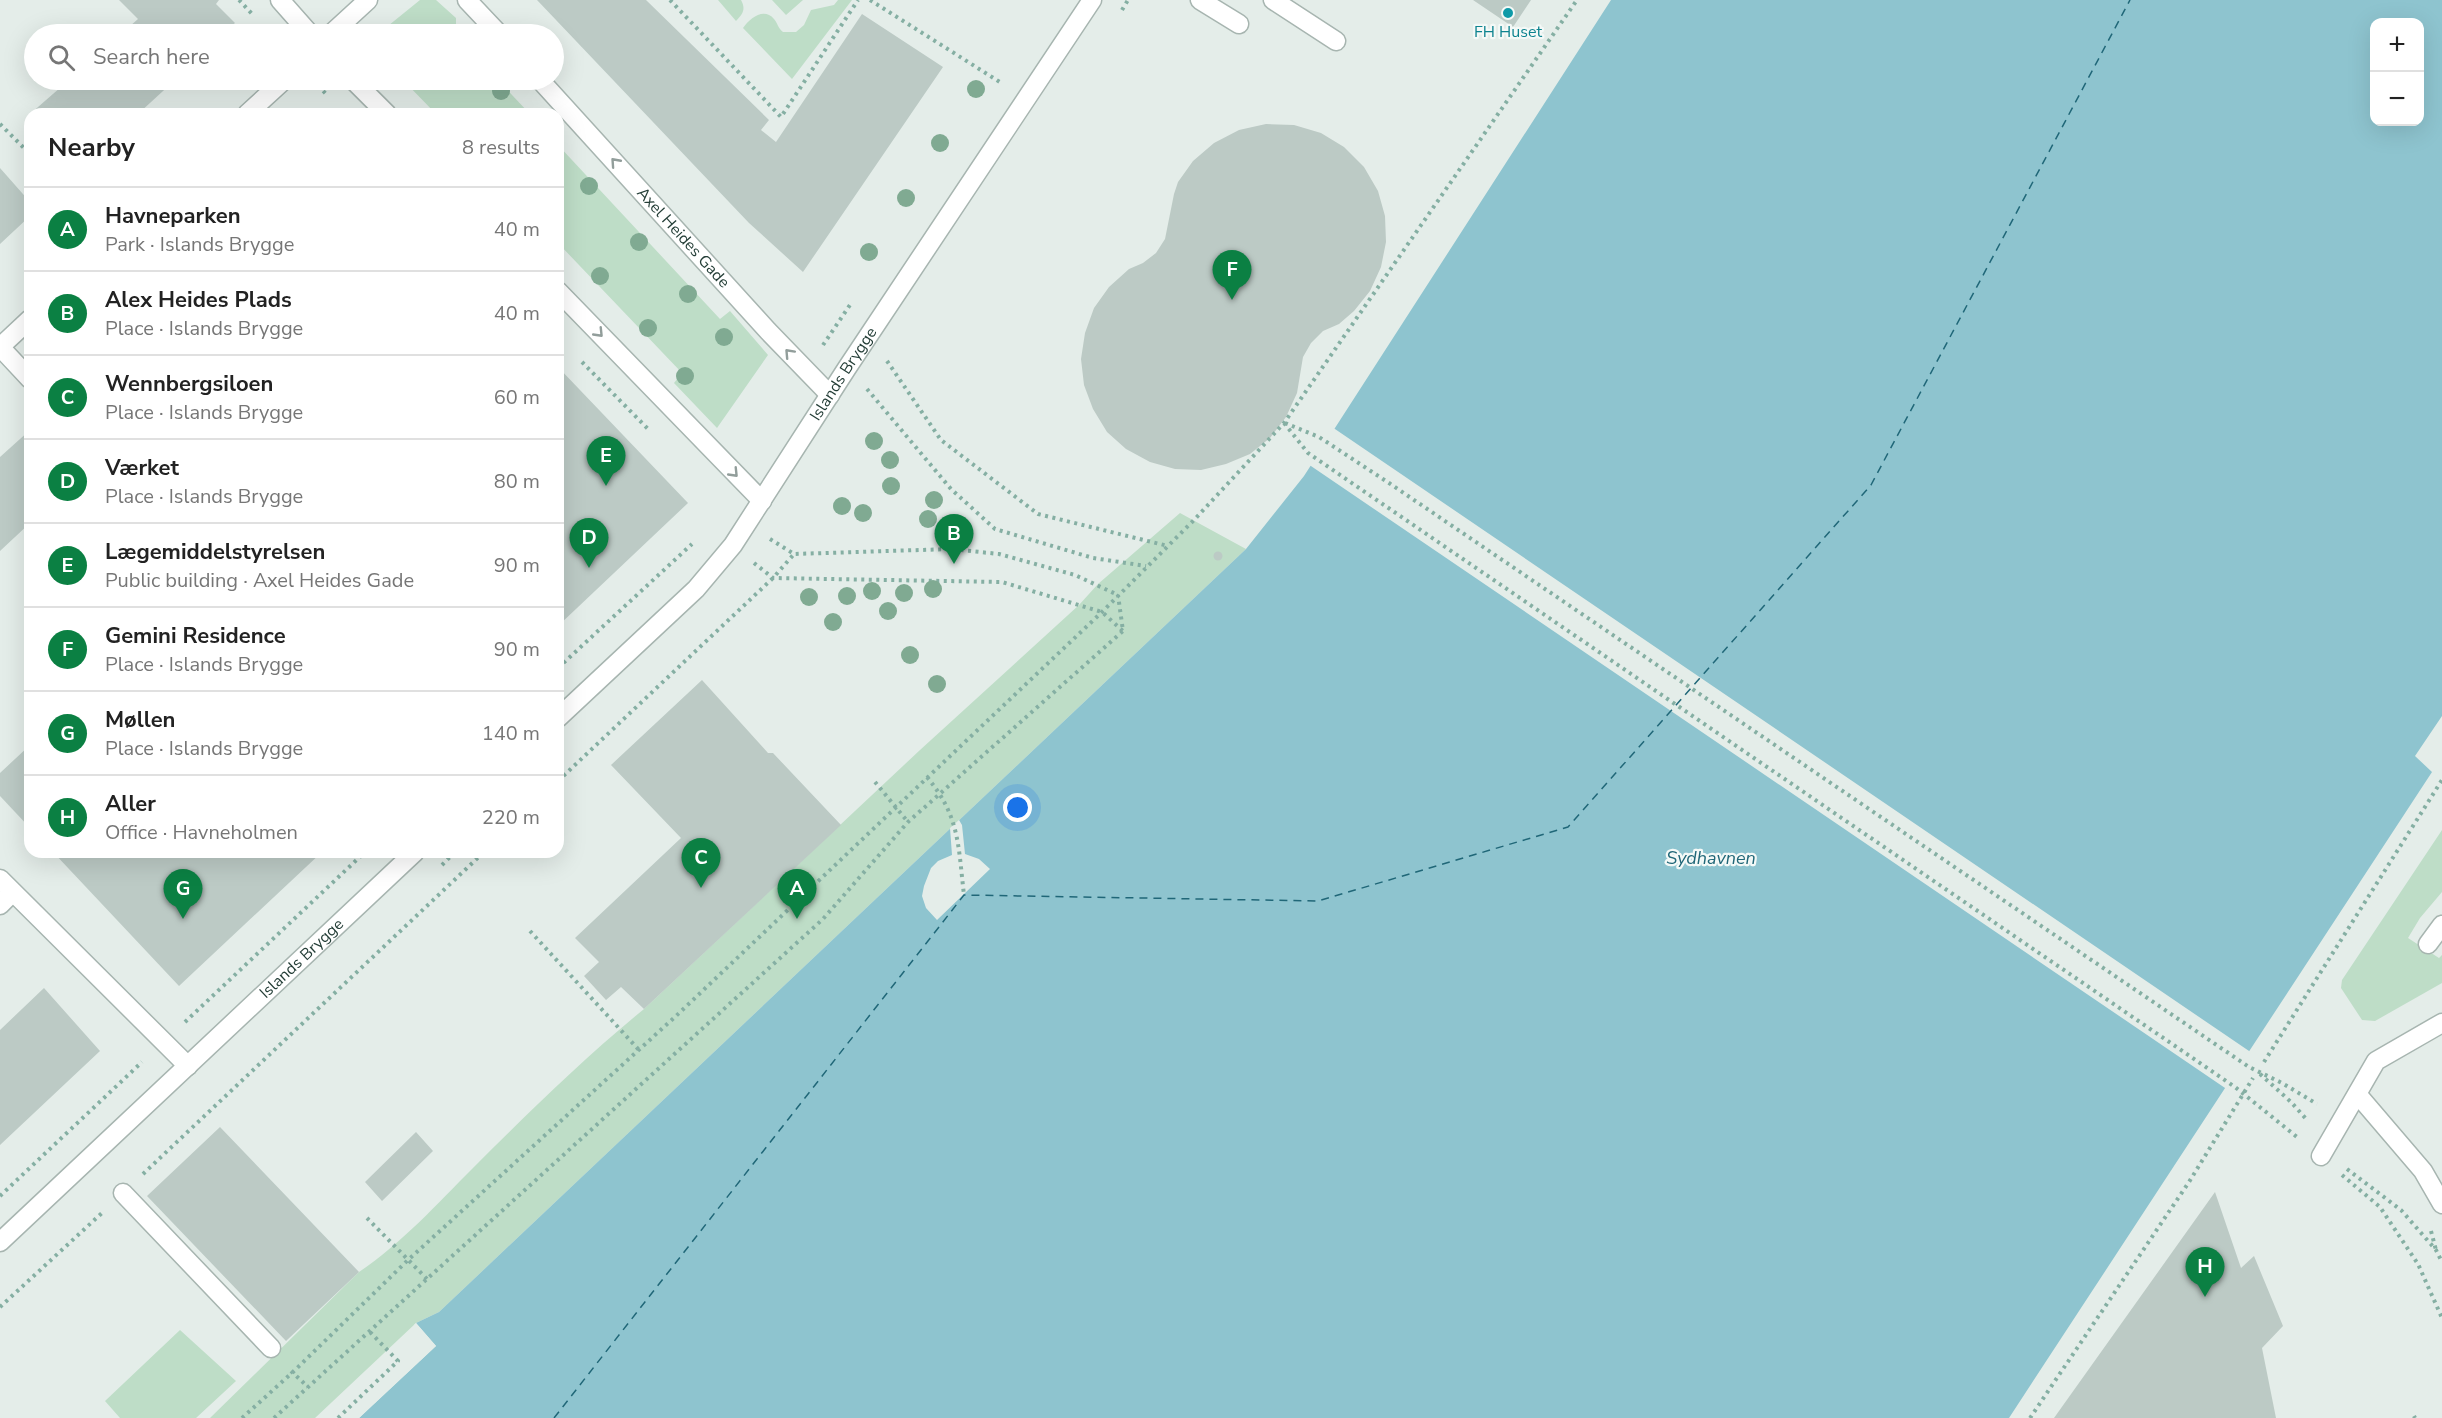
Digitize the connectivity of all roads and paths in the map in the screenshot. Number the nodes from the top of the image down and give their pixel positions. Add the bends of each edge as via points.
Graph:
1 (280, 0) edge
2 (368, 0) edge
3 (467, 0) edge
4 (670, 0) edge
5 (858, 0) edge
6 (870, 0) edge
7 (1092, 0) edge
8 (1200, 0) edge
9 (1273, 0) edge
10 (1577, 0) edge
11 (301, 24) edge
12 (343, 24) edge
13 (490, 24) edge
14 (1239, 24) dead end
15 (1336, 41) dead end
16 (273, 90) edge
17 (363, 90) edge
18 (549, 90) edge
19 (1027, 98) junction
20 (254, 108) edge
21 (381, 108) edge
22 (0, 124) edge
23 (24, 148) edge
24 (564, 297) edge
25 (24, 325) edge
26 (868, 336) junction
27 (0, 347) edge
28 (847, 368) junction
29 (24, 373) edge
30 (830, 395) junction
31 (1284, 423) junction
32 (762, 501) junction
33 (733, 545) junction
34 (1168, 546) junction
35 (1147, 566) junction
36 (773, 578) junction
37 (1118, 595) junction
38 (1102, 612) junction
39 (1124, 632) junction
40 (564, 712) edge
41 (564, 776) edge
42 (927, 777) junction
43 (2442, 780) edge
44 (875, 782) dead end
45 (941, 794) junction
46 (895, 806) junction
47 (908, 822) junction
48 (409, 858) edge
49 (478, 858) edge
50 (4, 892) edge
51 (964, 895) dead end
52 (2442, 925) edge
53 (530, 931) dead end
54 (2428, 944) dead end
55 (2442, 1023) edge
56 (639, 1050) junction
57 (2264, 1062) dead end
58 (188, 1066) junction
59 (2257, 1072) dead end
60 (2253, 1078) dead end
61 (2243, 1093) junction
62 (2358, 1095) junction
63 (2321, 1156) junction
64 (123, 1193) junction
65 (2442, 1204) edge
66 (368, 1218) dead end
67 (0, 1242) edge
68 (2436, 1250) dead end
69 (408, 1260) junction
70 (2442, 1262) edge
71 (427, 1279) junction
72 (0, 1307) edge
73 (2442, 1318) edge
74 (369, 1331) junction
75 (271, 1348) dead end
76 (242, 1418) edge
77 (274, 1418) edge
78 (338, 1418) edge
79 (2030, 1418) edge

1 - 11 street
2 - 12 street
3 - 13 street
4 - 5 path via 781,117
6 - 19 path
7 - 19 street, Islands Brygge
8 - 14 street
9 - 15 street
10 - 31 path
16 - 20 street
17 - 21 street
30 -> 18 street, Axel Heides Gade
19 - 26 street, Islands Brygge
22 - 23 path
24 -> 32 street
25 - 27 street
26 - 28 street, Islands Brygge
26 - 34 path via 941,440 1038,514
27 - 29 street
28 - 30 street, Islands Brygge
28 - 35 path via 951,489 995,529 1093,558
30 - 32 street, Islands Brygge
31 - 34 path
31 - 59 path via 1319,437
31 - 61 path via 1308,453
32 - 33 street, Islands Brygge
33 - 36 path
33 - 40 street, Islands Brygge via 696,589
34 - 35 path
35 - 37 path
36 - 37 path via 794,554 951,549 999,555 1075,575
36 - 38 path via 1002,582
36 - 41 path
37 - 38 path
37 - 39 path
38 - 39 path
38 - 42 path
39 - 45 path
42 - 45 path
42 - 46 path
43 - 57 path
44 - 46 path
45 - 47 path
45 - 51 path via 955,823
46 - 47 path
46 - 56 path
47 - 71 path via 823,920
48 - 58 street, Islands Brygge
49 - 64 path
50 - 58 street
52 - 54 street
53 - 56 path
55 - 62 street via 2376,1061
56 - 69 path
58 - 67 street, Islands Brygge
60 - 61 path
61 - 63 path
61 - 79 path via 2189,1182
62 - 63 street
62 - 65 street via 2423,1171
63 - 73 path via 2380,1207 2418,1264
64 - 72 path
64 - 75 street
66 - 69 path
68 - 70 path
69 - 71 path
69 - 76 path
71 - 74 path
74 - 77 path
74 - 78 path via 398,1361

